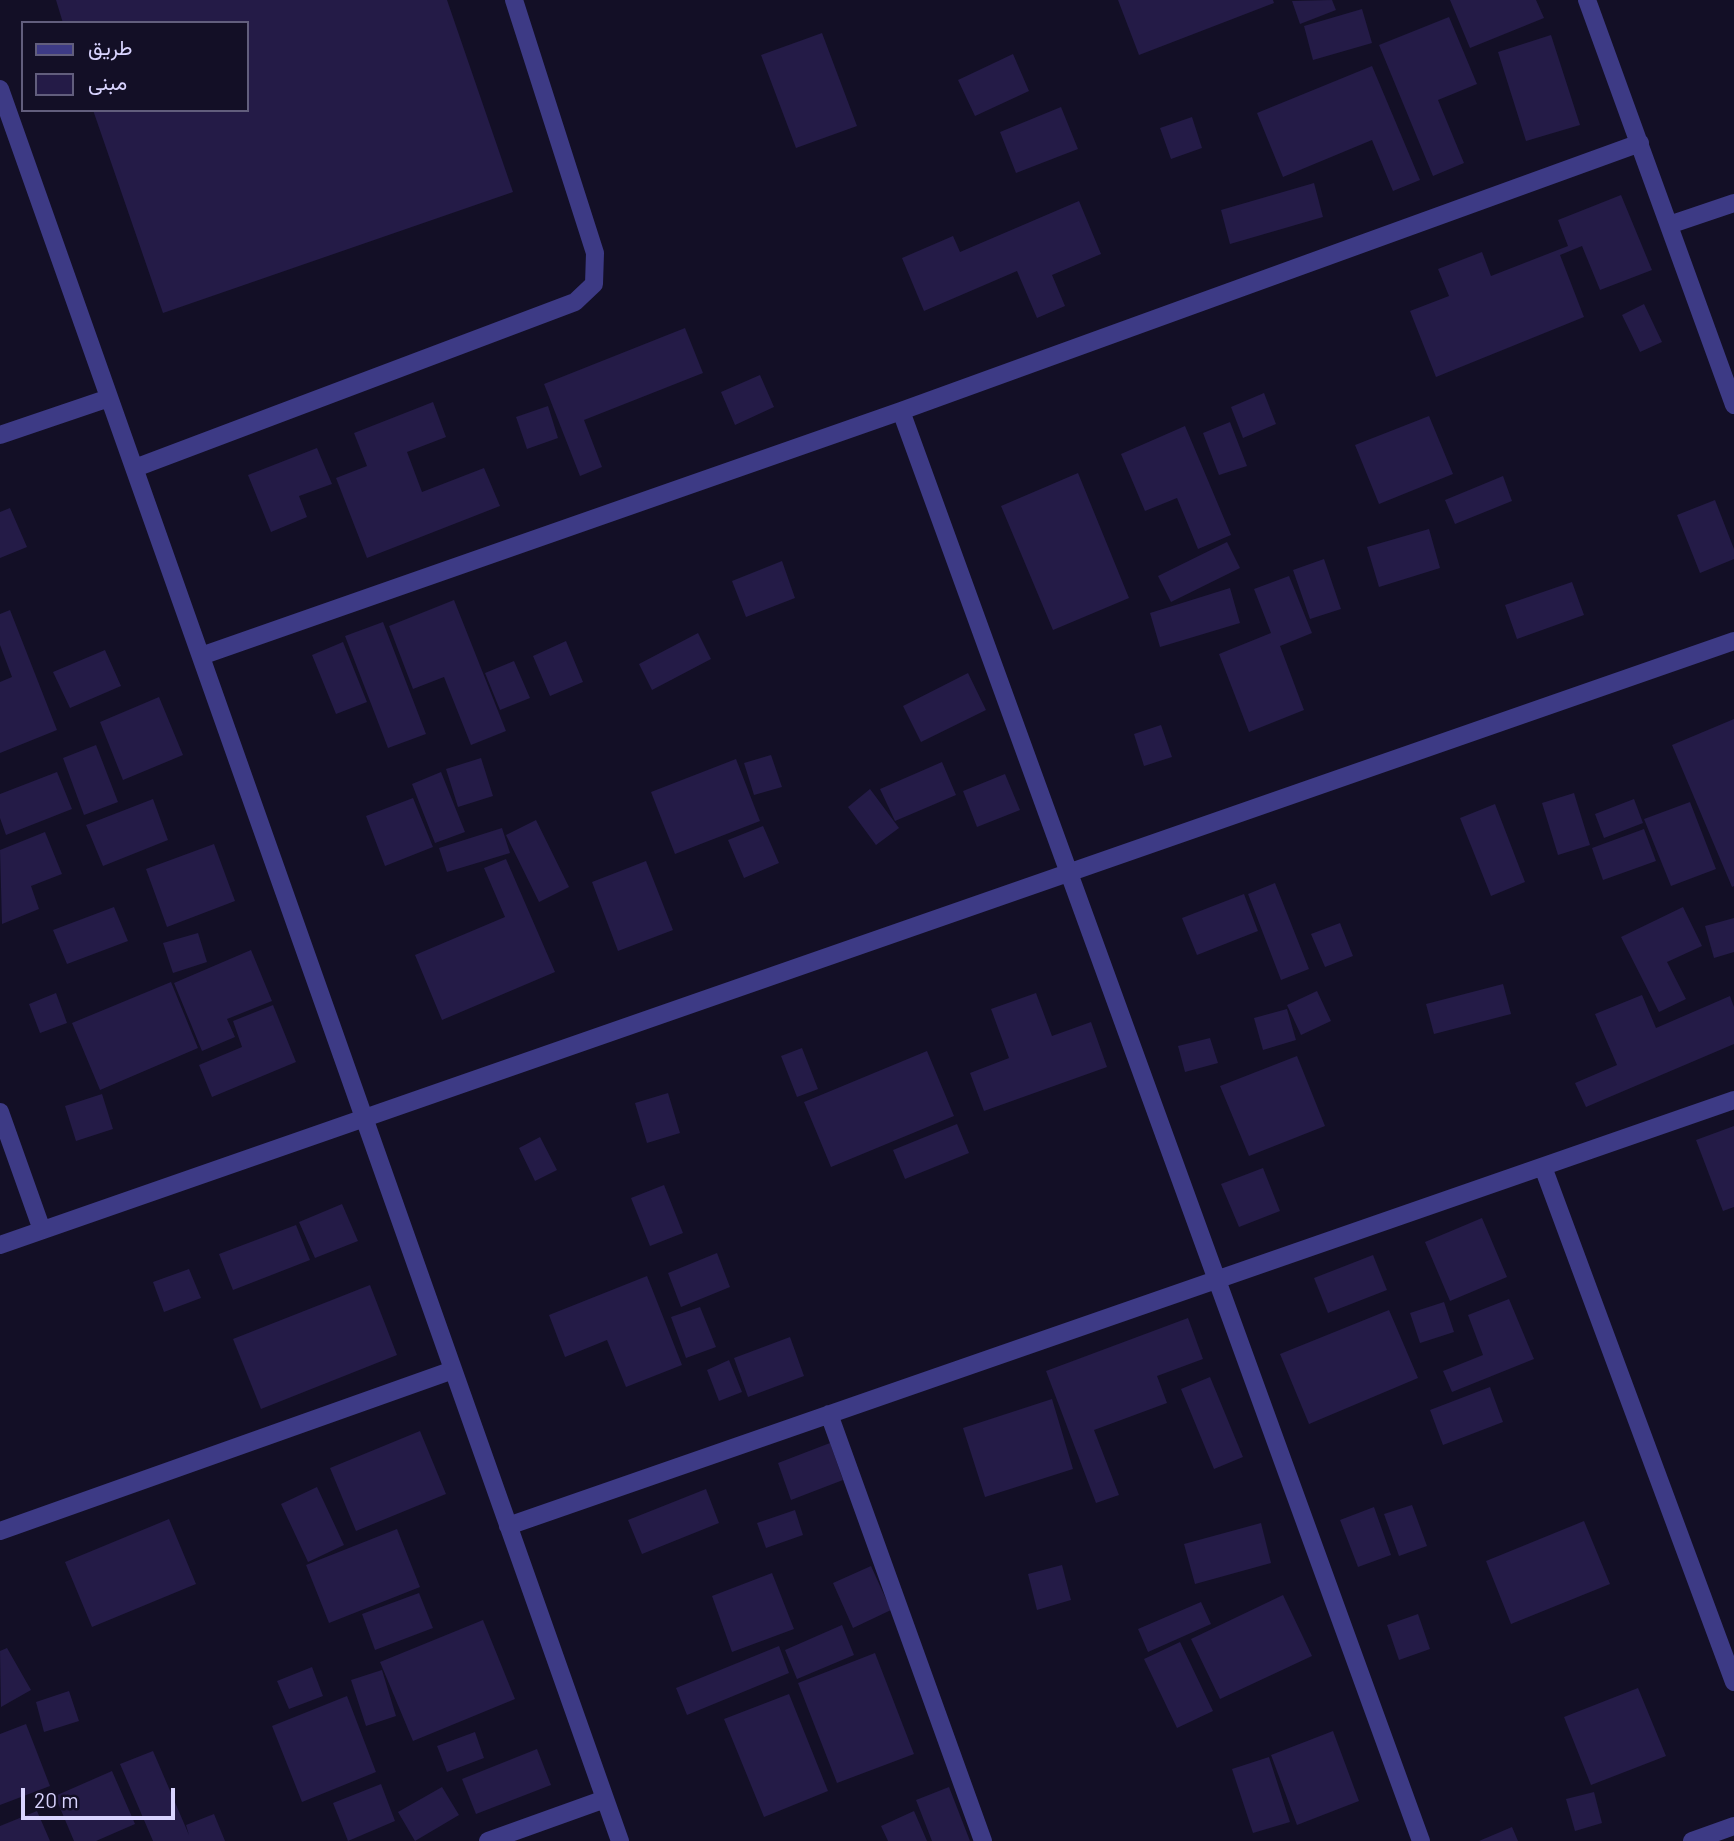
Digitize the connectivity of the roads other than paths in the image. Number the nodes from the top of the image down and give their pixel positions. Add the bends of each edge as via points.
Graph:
1 (1587, 0) edge
2 (521, 2) edge
3 (0, 89) edge
4 (1640, 143) junction
5 (1734, 203) edge
6 (1669, 225) junction
7 (109, 398) junction
8 (1734, 405) edge
9 (901, 411) junction
10 (0, 435) edge
11 (135, 467) junction
12 (1734, 641) edge
13 (201, 656) junction
14 (1069, 874) junction
15 (1734, 1100) edge
16 (0, 1112) edge
17 (364, 1118) junction
18 (1543, 1167) junction
19 (42, 1230) junction
20 (0, 1245) edge
21 (1217, 1281) junction
22 (453, 1370) junction
23 (829, 1414) junction
24 (508, 1526) junction
25 (0, 1531) edge
26 (1734, 1682) edge
27 (605, 1799) junction
28 (1734, 1826) edge
29 (488, 1841) edge
30 (620, 1841) edge
31 (983, 1841) edge
32 (1421, 1841) edge
33 (1692, 1841) edge

1 - 4 street
2 - 11 street via 594,253 594,284 575,302
3 - 7 street
4 - 6 street
4 - 9 street
5 - 6 street
6 - 8 street
7 - 10 street
7 - 11 street
9 - 13 street
9 - 14 street
11 - 13 street
12 - 14 street
13 - 17 street
14 - 17 street
14 - 21 street
15 - 18 street
16 - 19 street
17 - 19 street
17 - 22 street
18 - 21 street
18 - 26 street
19 - 20 street
21 - 23 street
21 - 32 street
22 - 24 street
22 - 25 street
23 - 24 street
23 - 31 street
24 - 27 street
27 - 29 street
27 - 30 street
28 - 33 street

